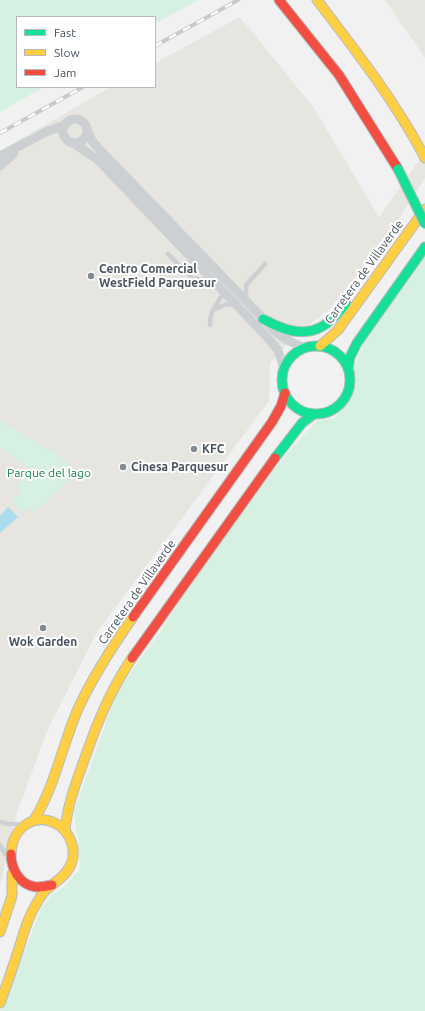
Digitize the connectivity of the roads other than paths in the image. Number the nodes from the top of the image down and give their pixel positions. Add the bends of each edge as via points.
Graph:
1 (317, 0) edge
2 (281, 2) edge
3 (65, 125) junction
4 (86, 130) junction
5 (26, 143) junction
6 (73, 143) junction
7 (11, 155) junction
8 (0, 156) edge
9 (425, 158) edge
10 (0, 162) edge
11 (0, 166) edge
12 (425, 208) edge
13 (425, 224) edge
14 (425, 247) edge
15 (168, 254) dead end
16 (265, 264) dead end
17 (382, 269) junction
18 (214, 283) junction
19 (224, 292) junction
20 (246, 301) junction
21 (235, 304) junction
22 (212, 311) junction
23 (263, 319) junction
24 (210, 325) dead end
25 (320, 346) junction
26 (305, 348) junction
27 (284, 369) junction
28 (348, 369) junction
29 (285, 393) junction
30 (314, 414) junction
31 (34, 820) junction
32 (0, 822) edge
33 (22, 824) junction
34 (65, 831) junction
35 (0, 845) edge
36 (6, 854) junction
37 (12, 874) junction
38 (52, 885) junction
39 (0, 932) edge
40 (0, 1003) edge

1 - 9 highway via 359,53
2 - 13 highway, bridge via 339,75 398,169
3 - 4 street via 69,120 78,120 83,123
3 - 5 street
3 - 6 street via 64,135
4 - 6 street via 83,139
4 - 20 street via 100,150
5 - 7 street
5 - 8 street
6 - 18 street via 97,159
7 - 10 lane
7 - 11 street
12 - 17 highway, Carretera de Villaverde
14 - 28 highway via 357,343
15 - 18 lane via 192,278
16 - 20 lane via 246,285
17 - 23 highway via 332,318 317,329 290,331
17 - 25 highway, Carretera de Villaverde via 338,330
18 - 19 street
19 - 21 street
19 - 22 lane
20 - 23 street
21 - 22 lane via 224,304
21 - 27 street via 272,343 280,354
22 - 24 lane
23 - 26 street via 280,336
25 - 26 highway
25 - 28 highway via 336,353
26 - 27 highway via 291,358
27 - 29 highway
28 - 30 highway via 350,385 343,400 329,411
29 - 30 highway via 299,409
29 - 31 highway, Carretera de Villaverde via 278,412 268,427 98,669 74,720 44,804
30 - 34 highway via 302,422 285,444 145,638 118,680 92,737 69,803
31 - 33 highway
31 - 34 highway via 51,822
32 - 33 lane
33 - 36 highway via 11,834
34 - 38 highway via 72,845 73,859 67,873
35 - 36 lane
36 - 37 highway
37 - 38 highway via 30,886
37 - 39 highway via 12,896
38 - 40 highway via 43,894 30,916

